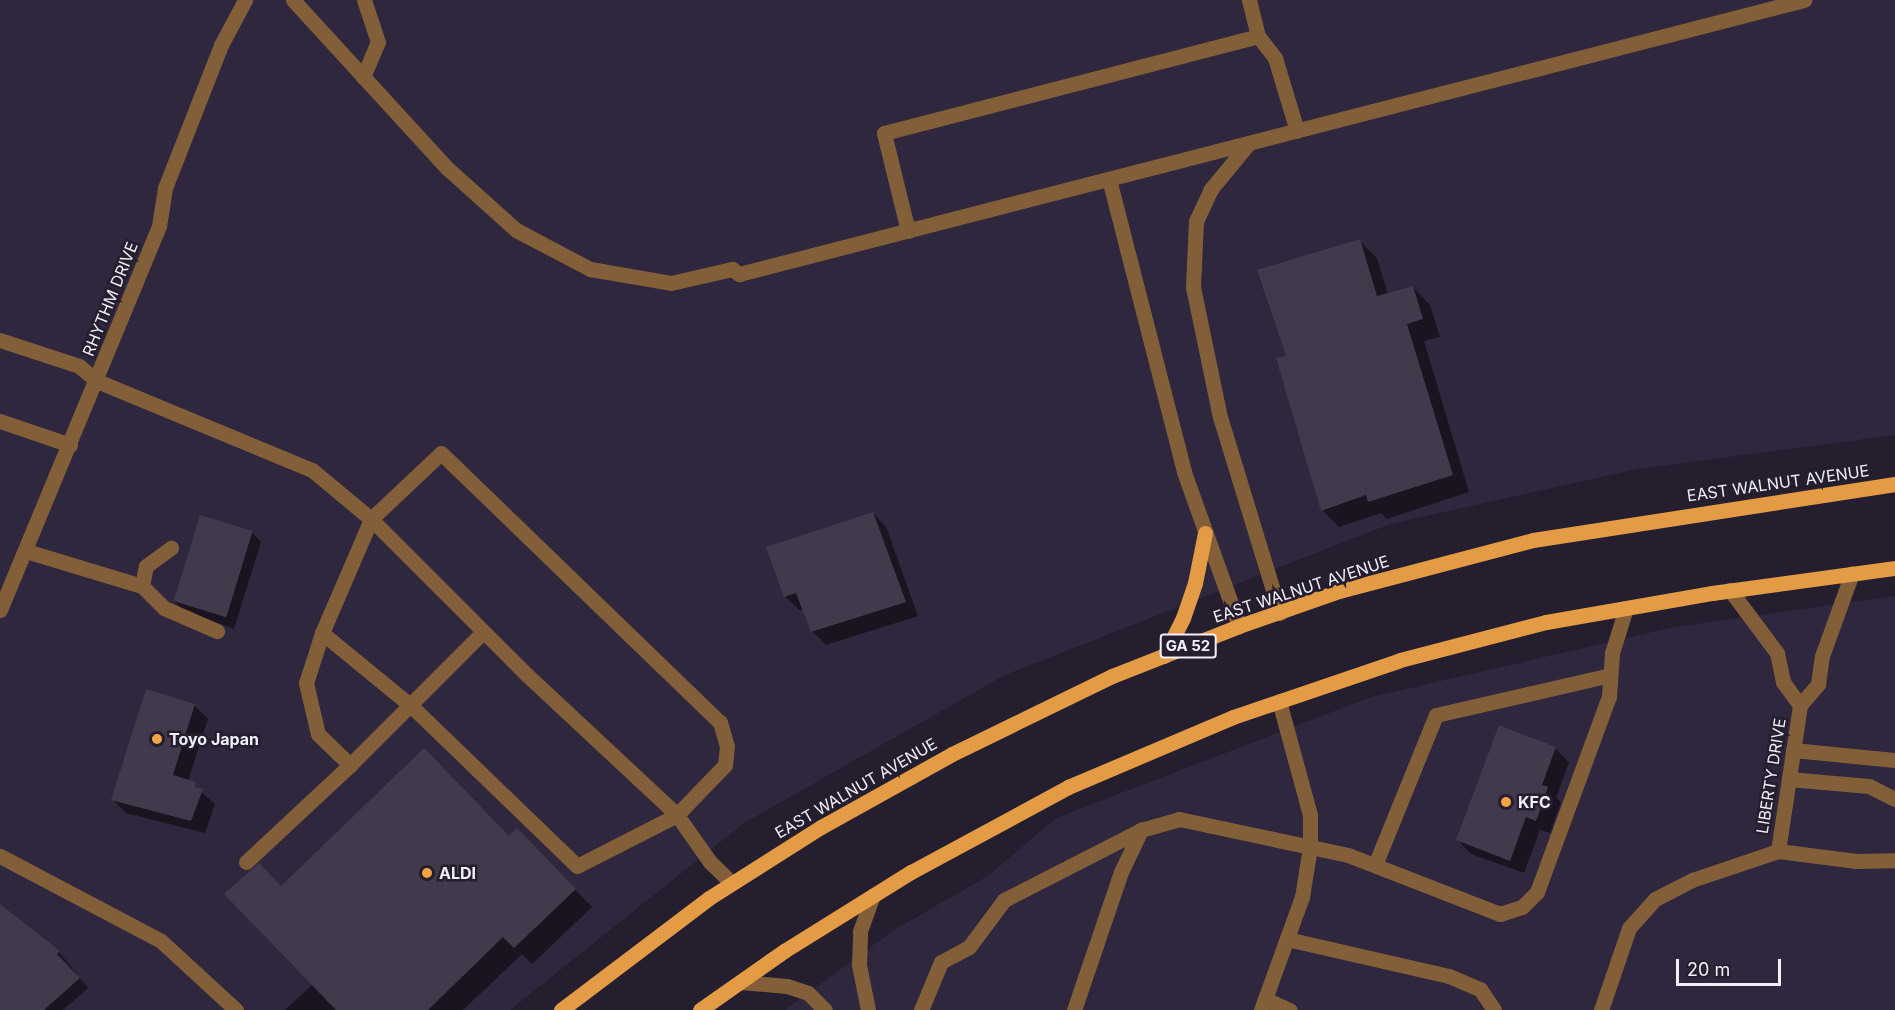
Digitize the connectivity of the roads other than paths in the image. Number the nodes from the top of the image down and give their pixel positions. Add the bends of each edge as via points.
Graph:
1 (245, 0) edge
2 (293, 0) edge
3 (364, 0) edge
4 (1249, 0) edge
5 (1803, 0) edge
6 (1258, 36) junction
7 (363, 77) junction
8 (1297, 131) junction
9 (1249, 142) junction
10 (1109, 179) junction
11 (908, 231) junction
12 (0, 340) edge
13 (96, 381) junction
14 (0, 421) edge
15 (70, 445) junction
16 (1895, 484) edge
17 (371, 519) junction
18 (1205, 533) junction
19 (171, 548) dead end
20 (26, 551) junction
21 (1895, 568) edge
22 (1852, 573) junction
23 (142, 586) junction
24 (1730, 590) junction
25 (1626, 608) junction
26 (0, 610) edge
27 (1280, 613) junction
28 (1239, 626) junction
29 (217, 631) dead end
30 (483, 632) junction
31 (322, 633) junction
32 (1164, 656) junction
33 (1610, 675) junction
34 (1279, 701) junction
35 (410, 705) junction
36 (1800, 705) junction
37 (1793, 750) junction
38 (1895, 760) edge
39 (350, 765) junction
40 (1789, 779) junction
41 (1895, 799) edge
42 (677, 815) junction
43 (1141, 830) junction
44 (1310, 847) junction
45 (1778, 851) junction
46 (0, 856) edge
47 (1895, 860) edge
48 (246, 862) dead end
49 (1375, 865) junction
50 (732, 883) junction
51 (873, 895) junction
52 (1287, 939) junction
53 (740, 982) junction
54 (1263, 1004) edge
55 (236, 1010) edge
56 (561, 1010) edge
57 (700, 1010) edge
58 (825, 1010) edge
59 (868, 1010) edge
60 (921, 1010) edge
61 (1074, 1010) edge
62 (1290, 1010) edge
63 (1494, 1010) edge
64 (1601, 1010) edge

1 - 13 street, RHYTHM DRIVE via 221,45 169,177 159,226
2 - 7 street
3 - 7 street via 378,42
4 - 6 street
5 - 8 street
6 - 8 street via 1275,58
6 - 11 street via 884,133
7 - 11 street via 447,168 516,230 570,261 609,274 671,283 732,269 739,274
8 - 9 street
9 - 10 street
9 - 27 street via 1211,189 1196,221 1192,287 1220,417
10 - 11 street
10 - 18 street via 1156,372
12 - 13 street via 79,366
13 - 15 street, RHYTHM DRIVE
13 - 17 street via 312,470
14 - 15 street
15 - 20 street, RHYTHM DRIVE
16 - 27 main road, EAST WALNUT AVENUE / GA 52 via 1533,540 1339,591
17 - 30 street
17 - 31 street
17 - 42 street via 441,453 720,722 727,746 725,765
18 - 28 street
18 - 32 main road via 1196,583 1184,618
19 - 23 street via 146,566
20 - 23 street
20 - 26 street, RHYTHM DRIVE
21 - 22 main road
22 - 24 main road
22 - 36 street, LIBERTY DRIVE via 1822,656 1818,684
23 - 29 street via 164,608
24 - 25 main road
24 - 36 street, LIBERTY DRIVE via 1777,653 1783,682
25 - 33 street via 1612,653
25 - 34 main road via 1546,622 1400,660
27 - 28 main road, EAST WALNUT AVENUE / GA 52
28 - 32 main road, EAST WALNUT AVENUE / GA 52
30 - 35 street
30 - 42 street
31 - 35 street
31 - 39 street via 306,683 318,735
32 - 50 main road, EAST WALNUT AVENUE / GA 52 via 952,754 821,827
33 - 49 street via 1436,715
33 - 49 street via 1609,696 1537,892 1522,907 1500,914
34 - 44 street via 1310,815
34 - 51 main road via 1068,787
35 - 39 street
35 - 42 street via 577,866
36 - 37 street, LIBERTY DRIVE
37 - 38 street
37 - 40 street, LIBERTY DRIVE
39 - 48 street
40 - 41 street via 1869,786
40 - 45 street, LIBERTY DRIVE
42 - 50 street via 710,862
43 - 44 street via 1179,819 1275,843
43 - 60 street via 1004,900 969,947 941,962
43 - 61 street via 1121,872
44 - 49 street
44 - 52 street via 1302,897
45 - 47 street via 1856,861
45 - 64 street via 1732,864 1655,899 1629,928
46 - 55 street via 161,942
50 - 56 main road, EAST WALNUT AVENUE / GA 52
51 - 53 main road
51 - 59 street via 860,931 859,965
52 - 54 street
52 - 63 street via 1449,976 1480,989
53 - 57 main road
53 - 58 street via 797,989 808,993
54 - 62 street

